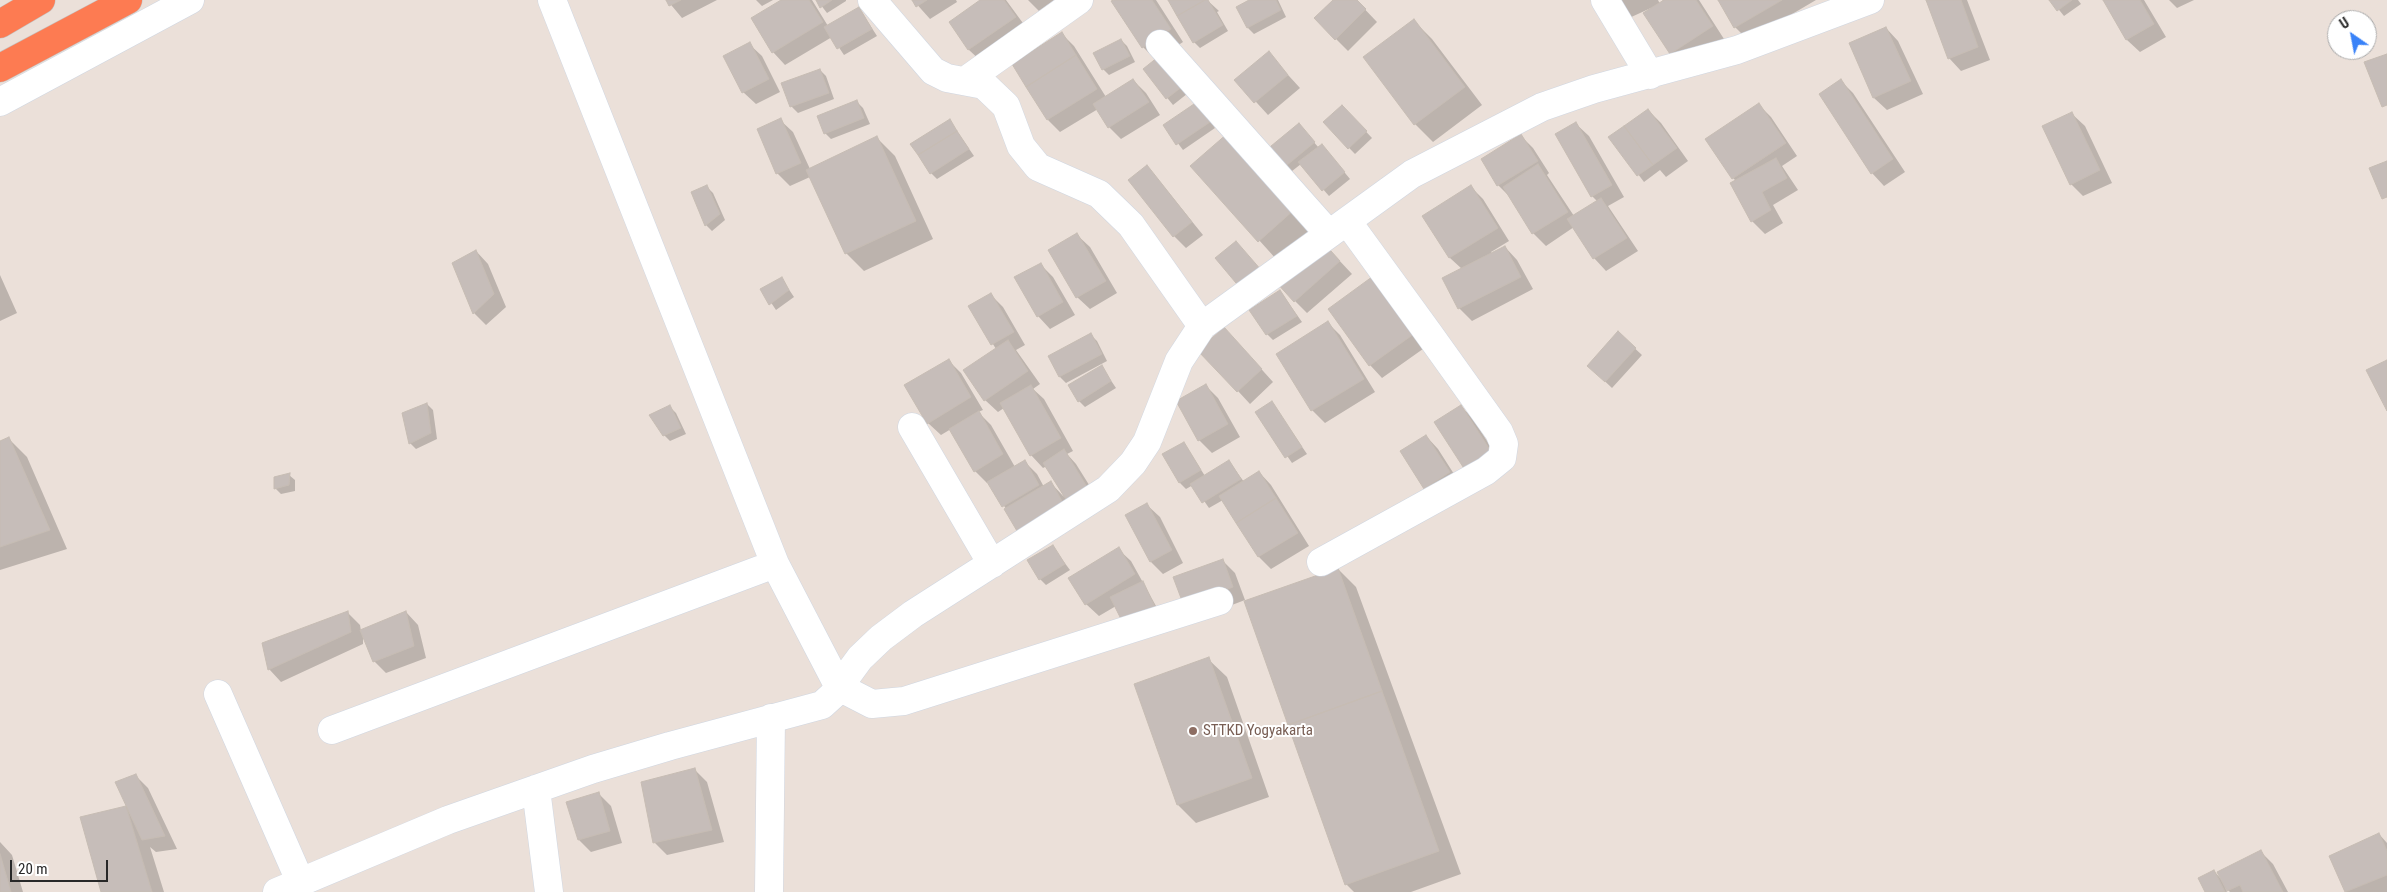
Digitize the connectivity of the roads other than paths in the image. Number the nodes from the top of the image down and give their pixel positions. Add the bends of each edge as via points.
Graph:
1 (41, 0) edge
2 (128, 0) edge
3 (190, 0) edge
4 (552, 0) edge
5 (872, 0) edge
6 (1079, 0) edge
7 (1605, 0) edge
8 (1870, 0) edge
9 (0, 24) edge
10 (1160, 44) dead end
11 (0, 68) edge
12 (1650, 75) junction
13 (965, 81) junction
14 (0, 102) edge
15 (1338, 227) junction
16 (1202, 326) junction
17 (912, 427) dead end
18 (1321, 562) dead end
19 (775, 564) junction
20 (992, 564) junction
21 (1219, 601) dead end
22 (839, 687) junction
23 (218, 694) dead end
24 (771, 718) junction
25 (332, 730) dead end
26 (536, 789) junction
27 (288, 886) edge
28 (549, 892) edge
29 (769, 892) edge

1 - 9 highway
2 - 11 highway
3 - 14 street
4 - 19 street
5 - 13 street via 933,71 947,78
6 - 13 street
7 - 12 street
8 - 12 street via 1737,50
10 - 15 street
12 - 15 street via 1542,107 1412,174
13 - 16 street via 984,85 1006,106 1021,146 1038,167 1099,194 1131,226
15 - 16 street
15 - 18 street via 1430,334 1499,432 1504,444 1502,458 1486,471
16 - 20 street via 1179,361 1147,442 1133,464 1108,489
17 - 20 street
19 - 22 street
19 - 25 street
20 - 22 street via 881,638 860,658
21 - 22 street via 904,701 872,704
22 - 24 street via 822,706
23 - 27 street
24 - 26 street
24 - 29 street
26 - 27 street via 448,820
26 - 28 street

